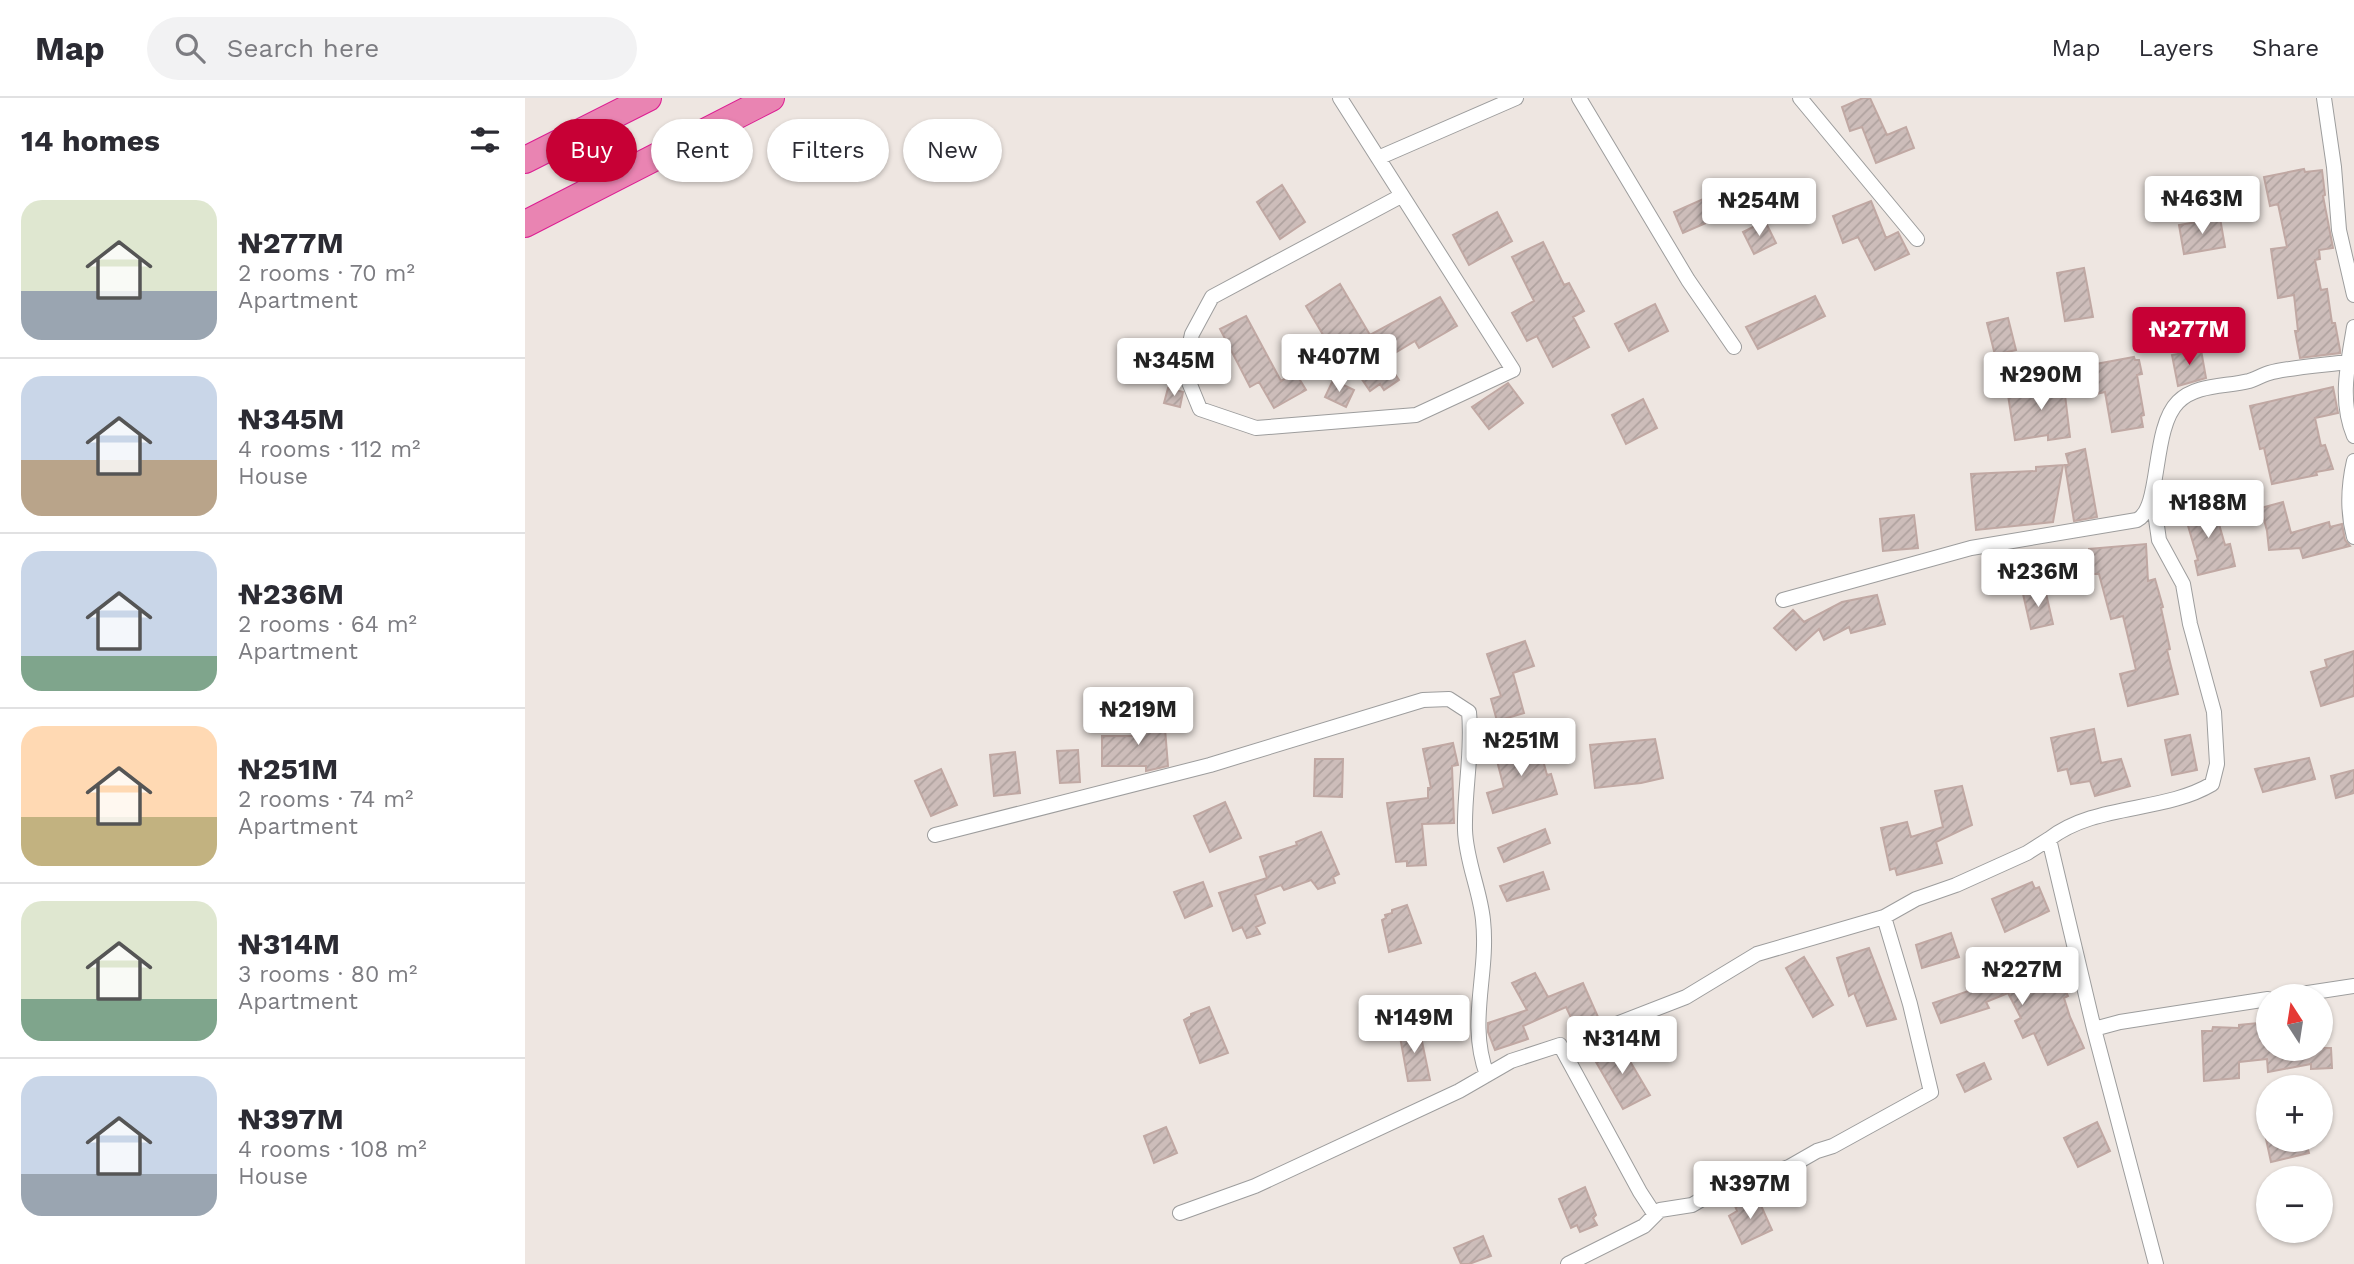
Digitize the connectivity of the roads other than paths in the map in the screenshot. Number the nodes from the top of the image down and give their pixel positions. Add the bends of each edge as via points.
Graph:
1 (648, 98) edge
2 (771, 98) edge
3 (1340, 98) edge
4 (1517, 98) edge
5 (1580, 98) edge
6 (1800, 98) edge
7 (2324, 98) edge
8 (1493, 102) edge
9 (1378, 158) junction
10 (525, 160) edge
11 (1401, 196) junction
12 (525, 224) edge
13 (1917, 239) dead end
14 (2354, 296) edge
15 (2354, 327) edge
16 (1734, 347) dead end
17 (2348, 362) junction
18 (2354, 436) edge
19 (2354, 461) edge
20 (2152, 490) junction
21 (2354, 537) edge
22 (1783, 600) dead end
23 (935, 835) dead end
24 (2049, 839) junction
25 (1884, 917) junction
26 (2354, 986) edge
27 (2333, 989) edge
28 (2256, 1001) edge
29 (2094, 1029) junction
30 (1583, 1037) dead end
31 (1487, 1075) junction
32 (1180, 1213) dead end
33 (1655, 1215) junction
34 (1567, 1264) edge
35 (2156, 1264) edge

1 - 10 highway
2 - 12 highway
3 - 9 street
4 - 8 street
5 - 16 street via 1688,280
6 - 13 street
7 - 14 street via 2339,230
8 - 9 street
9 - 11 street
11 - 11 street via 1212,297 1192,334 1184,370 1200,409 1256,428 1416,415 1513,370
15 - 17 street
17 - 18 street via 2346,413
17 - 20 street via 2269,373 2186,396 2169,414 2161,436
19 - 21 street via 2349,482
20 - 22 street via 2147,511 2137,520 1971,548
20 - 24 street via 2159,540 2183,584 2214,712 2217,764 2213,784 2194,795 2089,819 2061,829
23 - 31 street via 1210,765 1423,700 1449,699 1469,712 1465,832 1483,920 1477,1019 1479,1055
24 - 25 street
24 - 29 street
25 - 30 street via 1756,954 1686,997
25 - 33 street via 1931,1092 1789,1167 1762,1170 1692,1205 1660,1210
26 - 27 street
28 - 29 street
29 - 35 street
31 - 32 street via 1255,1186
31 - 33 street via 1511,1061 1560,1045
33 - 34 street via 1644,1226

